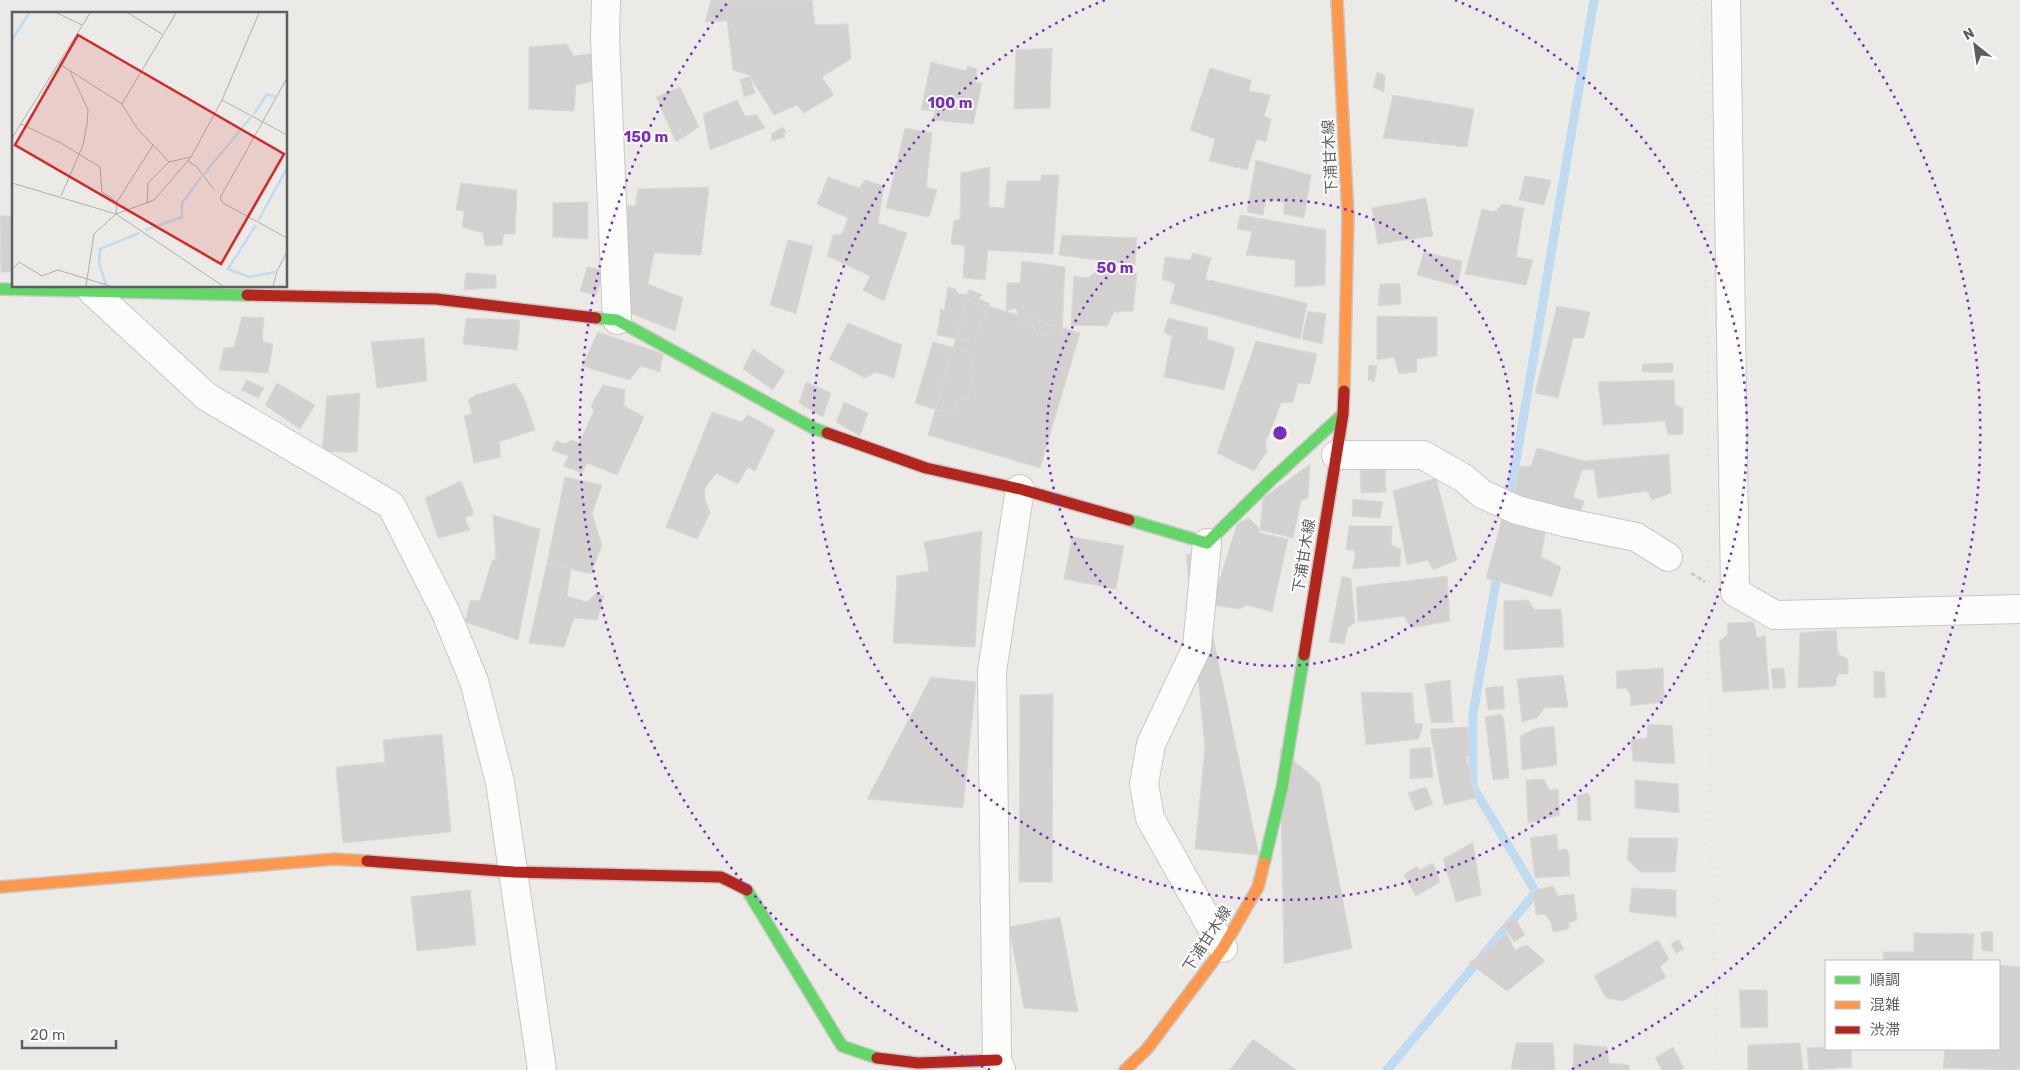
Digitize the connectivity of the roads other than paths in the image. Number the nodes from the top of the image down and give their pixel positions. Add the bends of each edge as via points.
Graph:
1 (606, 0) edge
2 (1337, 0) edge
3 (1726, 0) edge
4 (0, 290) edge
5 (92, 291) junction
6 (617, 320) junction
7 (1343, 414) junction
8 (1336, 454) junction
9 (1020, 490) junction
10 (1207, 543) junction
11 (1668, 556) road end
12 (2020, 609) edge
13 (514, 872) junction
14 (0, 887) edge
15 (1223, 948) junction
16 (999, 1065) edge
17 (542, 1070) edge
18 (1125, 1070) edge

1 - 6 street
2 - 7 street, 下浦甘木線 via 1348,217
3 - 12 street via 1735,592 1775,615
4 - 5 street
5 - 6 street via 436,299
5 - 13 street via 207,397 391,505 446,612 474,681 500,782
6 - 9 street via 813,428 926,468
7 - 8 street, 下浦甘木線
7 - 10 street
8 - 11 street via 1423,455 1482,494 1517,510 1636,537
8 - 15 street, 下浦甘木線 via 1282,788 1258,887
9 - 10 street
9 - 16 street via 992,671
10 - 15 street via 1197,647 1151,744 1144,784 1150,818
13 - 14 street via 335,859
13 - 16 street via 722,877 749,891 842,1046 860,1055 904,1063
13 - 17 street
15 - 18 street, 下浦甘木線 via 1147,1049

